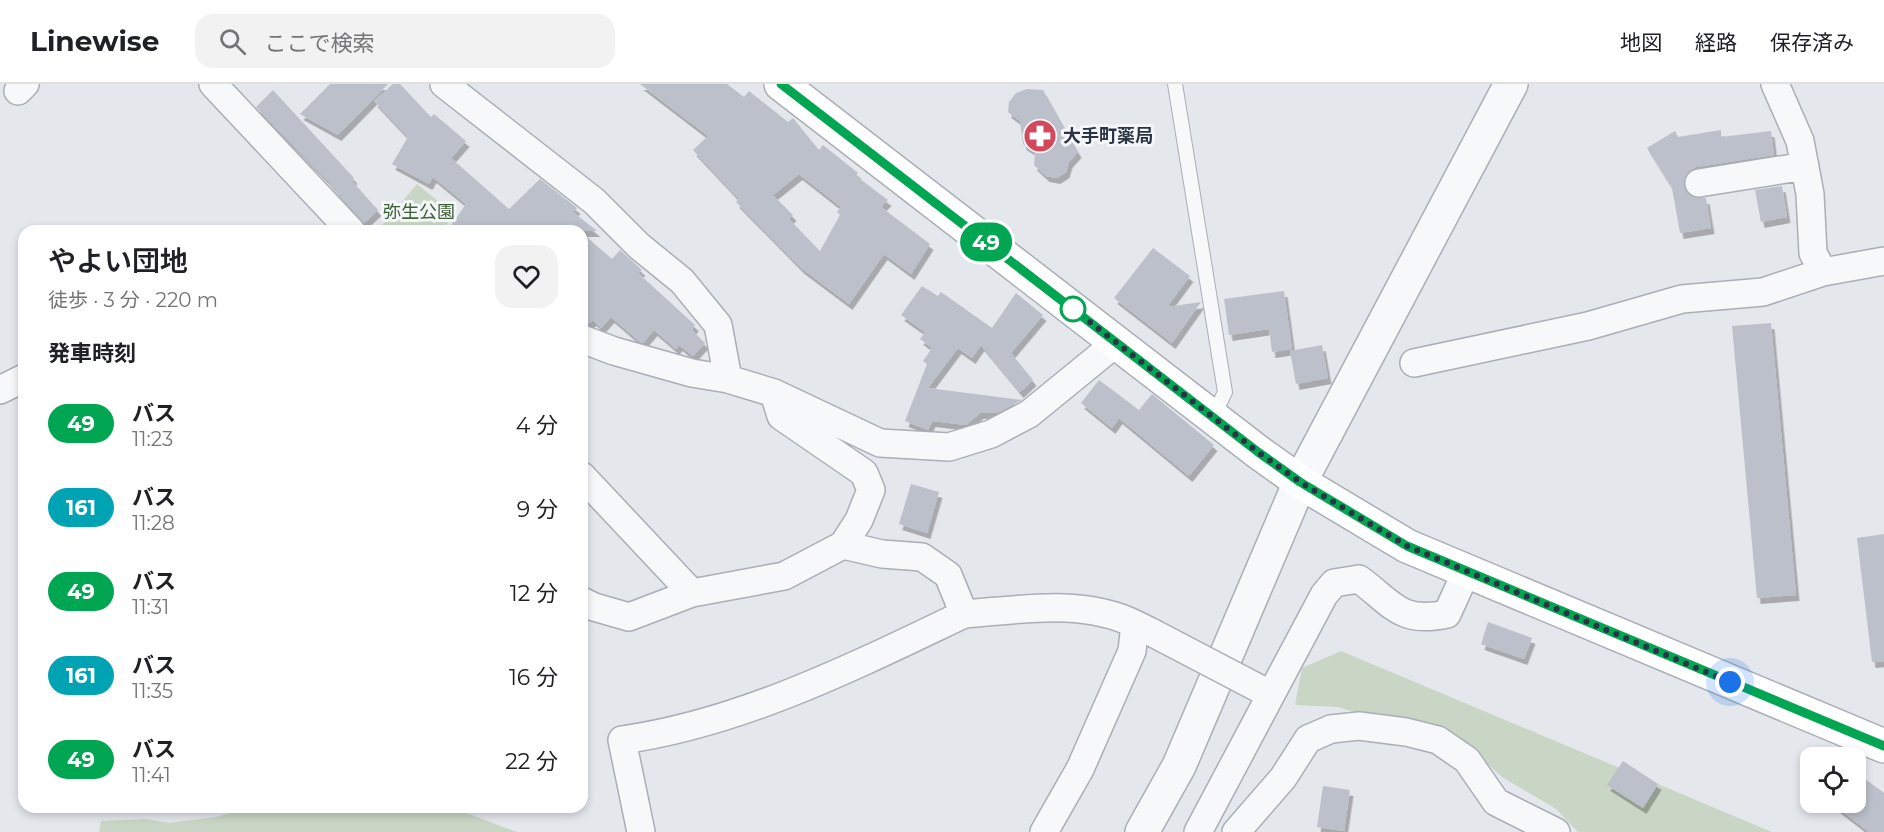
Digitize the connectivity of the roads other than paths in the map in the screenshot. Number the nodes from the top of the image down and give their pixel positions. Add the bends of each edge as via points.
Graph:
1 (213, 84) edge
2 (444, 84) edge
3 (781, 84) edge
4 (1175, 84) edge
5 (1511, 84) edge
6 (1774, 84) edge
7 (1805, 166) junction
8 (1699, 183) dead end
9 (345, 225) edge
10 (1884, 261) edge
11 (1823, 272) junction
12 (588, 341) edge
13 (1116, 343) junction
14 (1414, 363) dead end
15 (728, 379) junction
16 (18, 381) edge
17 (0, 390) edge
18 (774, 393) junction
19 (1213, 417) junction
20 (588, 482) edge
21 (1300, 482) junction
22 (843, 545) junction
23 (1466, 572) junction
24 (692, 593) junction
25 (588, 604) edge
26 (963, 614) junction
27 (1144, 628) junction
28 (1264, 691) junction
29 (1884, 746) edge
30 (641, 832) edge
31 (1044, 832) edge
32 (1142, 832) edge
33 (1198, 832) edge
34 (1236, 832) edge
35 (1556, 832) edge

1 - 9 street
2 - 15 street via 594,201 639,246 682,280 718,326
3 - 13 main road
4 - 19 lane via 1225,392
5 - 21 street
6 - 7 street via 1800,141
7 - 8 street
7 - 11 street via 1813,254
10 - 11 street
11 - 14 street via 1763,292 1682,299 1588,326
12 - 15 street
13 - 18 street via 1029,414 991,434 949,447 880,443
13 - 19 main road
15 - 18 street
16 - 17 street
18 - 22 street via 781,416 864,473 871,490
19 - 21 main road
20 - 24 street
21 - 23 main road via 1407,546
21 - 32 street via 1179,766
22 - 24 street via 784,576
22 - 26 street via 882,554 922,557 948,575
23 - 28 street via 1447,614 1424,619 1381,600 1359,579 1334,584
23 - 29 main road
24 - 25 street via 629,617
26 - 27 street via 1037,608 1097,609
26 - 30 street via 805,686 665,734 622,740
27 - 28 street, bridge
27 - 31 street via 1080,769
28 - 33 street
34 - 35 street via 1283,778 1308,739 1331,729 1359,726 1438,740 1467,760 1496,802

